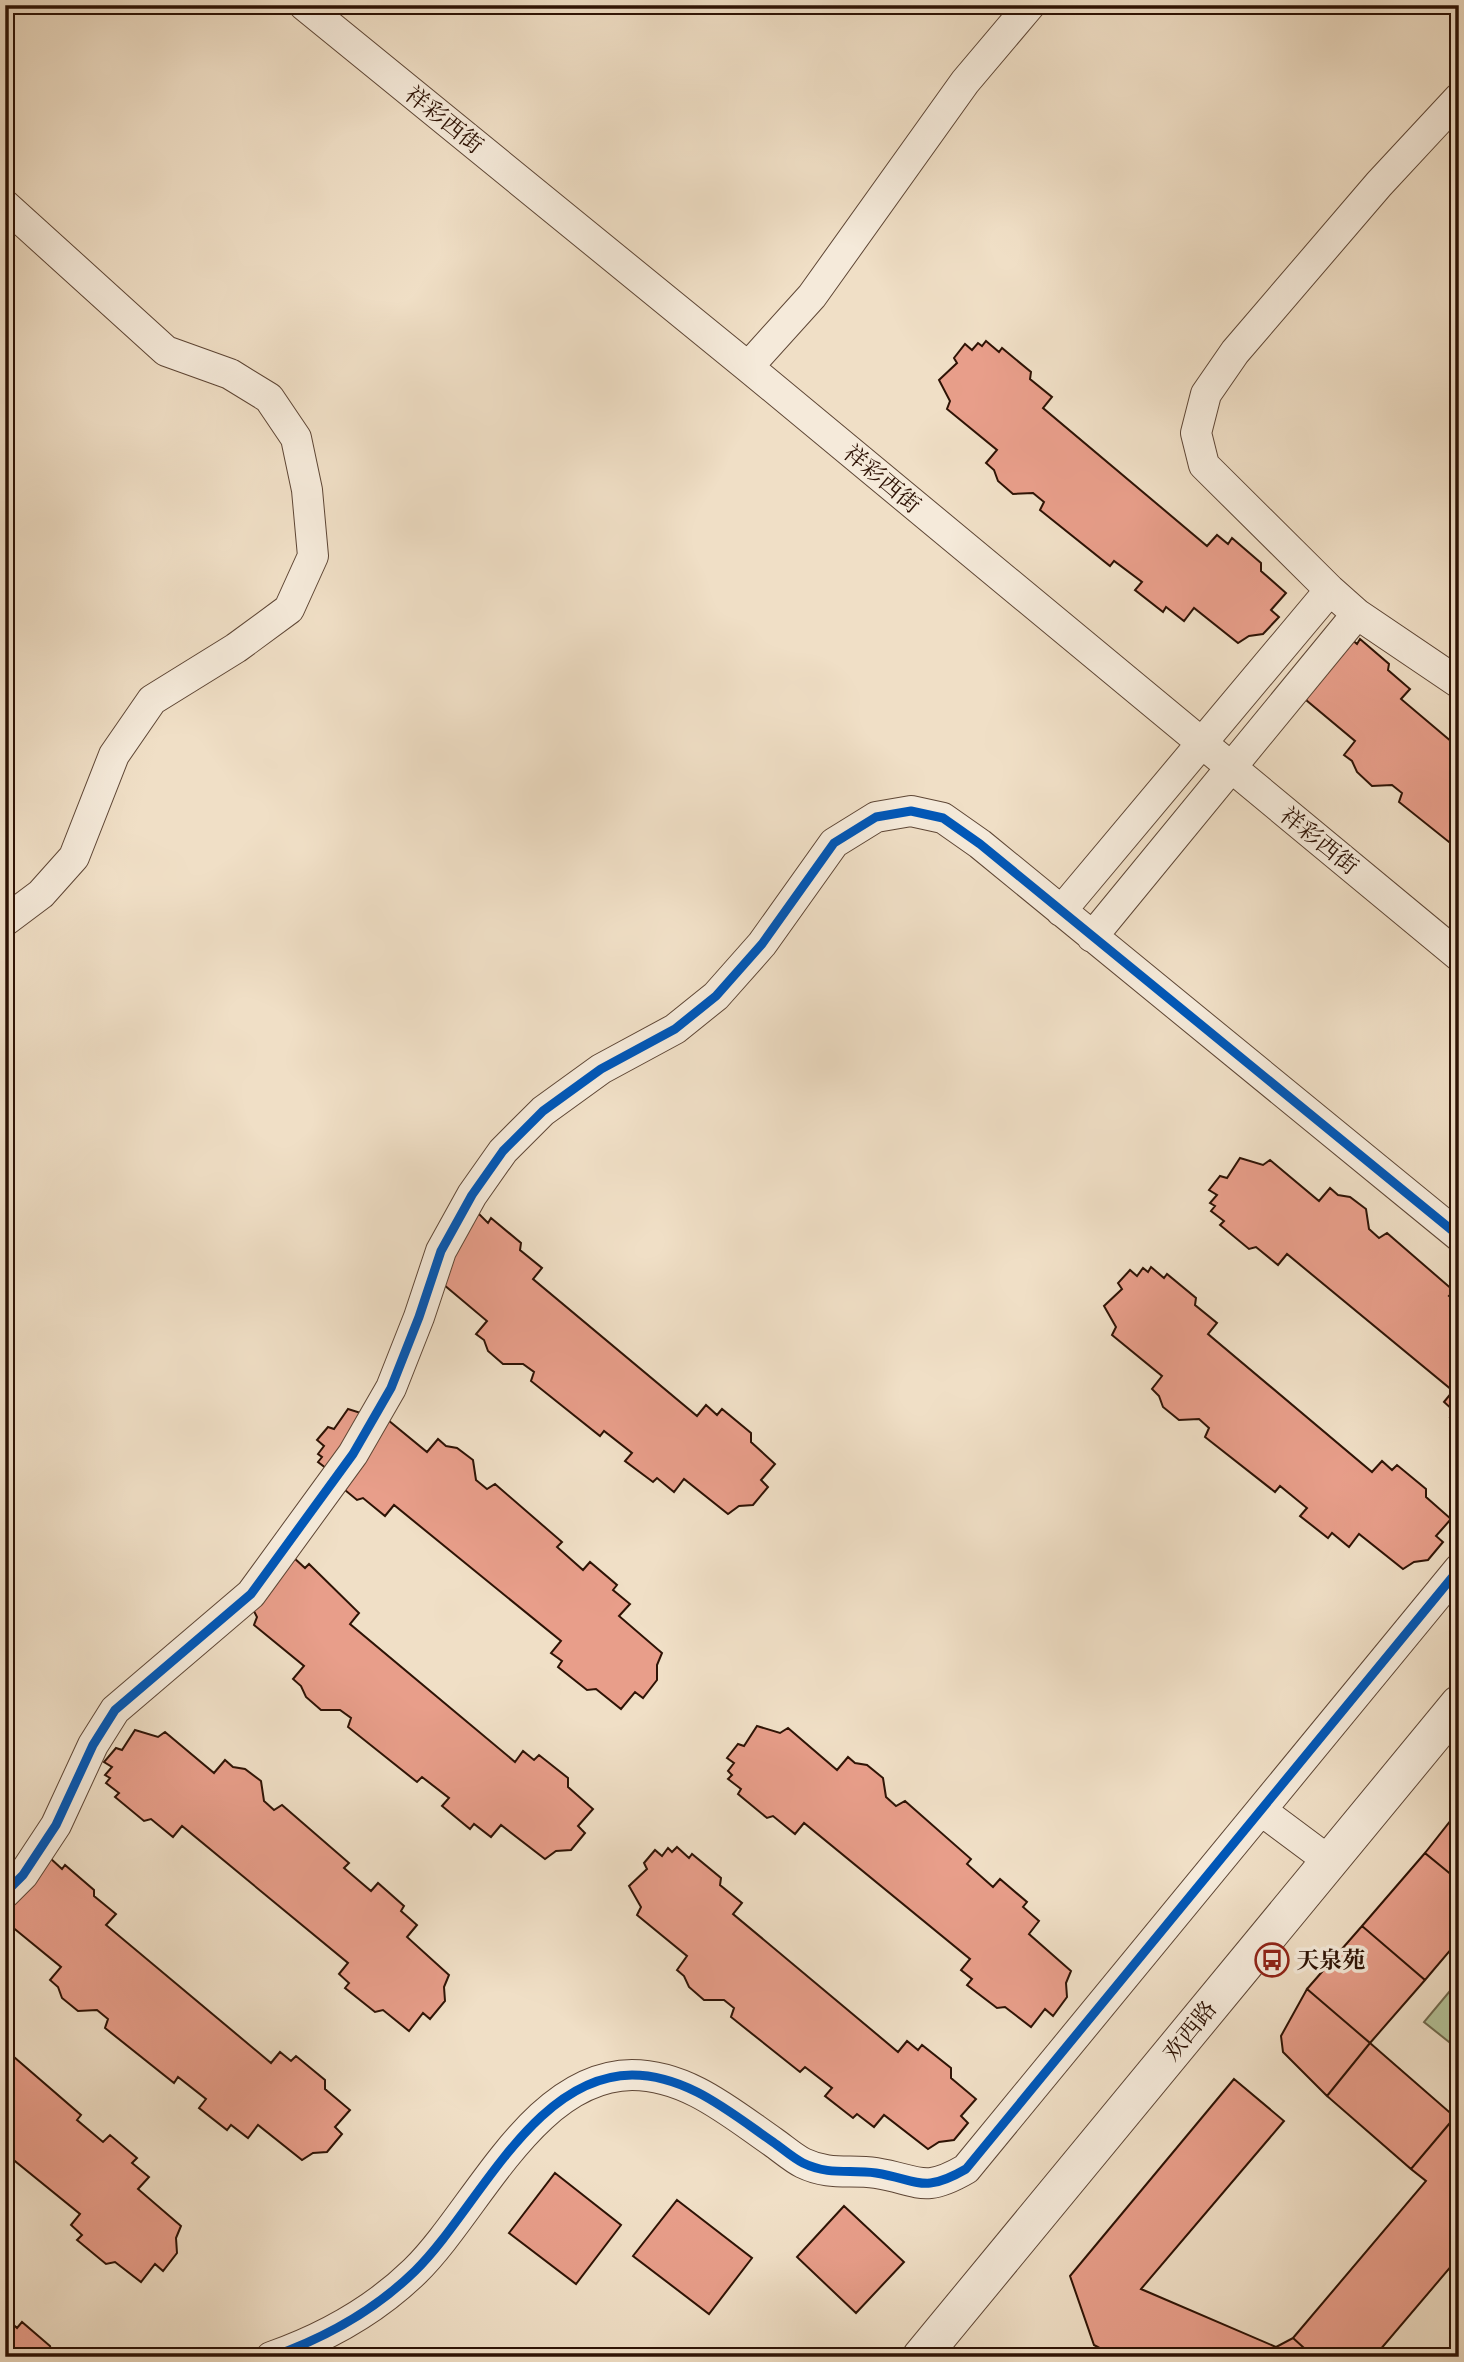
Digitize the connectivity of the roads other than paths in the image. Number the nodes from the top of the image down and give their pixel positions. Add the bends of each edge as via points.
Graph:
1 (304, 5) edge
2 (1030, 5) edge
3 (1459, 98) edge
4 (5, 205) edge
5 (748, 367) junction
6 (1330, 590) junction
7 (1357, 614) junction
8 (1459, 683) edge
9 (1200, 744) junction
10 (1230, 769) junction
11 (1061, 911) junction
12 (5, 921) edge
13 (1093, 937) junction
14 (1459, 956) edge
15 (1459, 1236) edge
16 (1459, 1569) edge
17 (1459, 1704) edge
18 (1262, 1811) junction
19 (1329, 1861) junction
20 (5, 1893) edge
21 (271, 2357) edge
22 (921, 2357) edge

1 - 5 street, 祥彩西街
2 - 5 street via 965,82 812,296
3 - 6 street via 1235,352 1206,394 1199,420 1196,433 1204,465
4 - 12 street via 166,351 230,374 269,398 296,438 313,556 289,609 236,649 152,700 114,755 74,857 41,894
5 - 9 street, 祥彩西街
6 - 7 street
6 - 9 street
7 - 8 street
7 - 10 street
9 - 10 street, 祥彩西街
9 - 11 street
10 - 13 street
10 - 14 street, 祥彩西街
11 - 13 street
11 - 20 street via 943,818 911,811 876,817 834,843 762,944 716,996 675,1029 601,1069 543,1111 503,1151 465,1206 441,1251 391,1388 353,1454 251,1594 115,1710 93,1745 56,1825 23,1875
13 - 15 street
16 - 18 street
17 - 19 street, 欢西路
18 - 19 street
18 - 21 street via 966,2169 943,2183 912,2183 875,2173 836,2174 803,2163 705,2094 632,2076 597,2081 537,2119 445,2238 384,2300 315,2342
19 - 22 street, 欢西路

